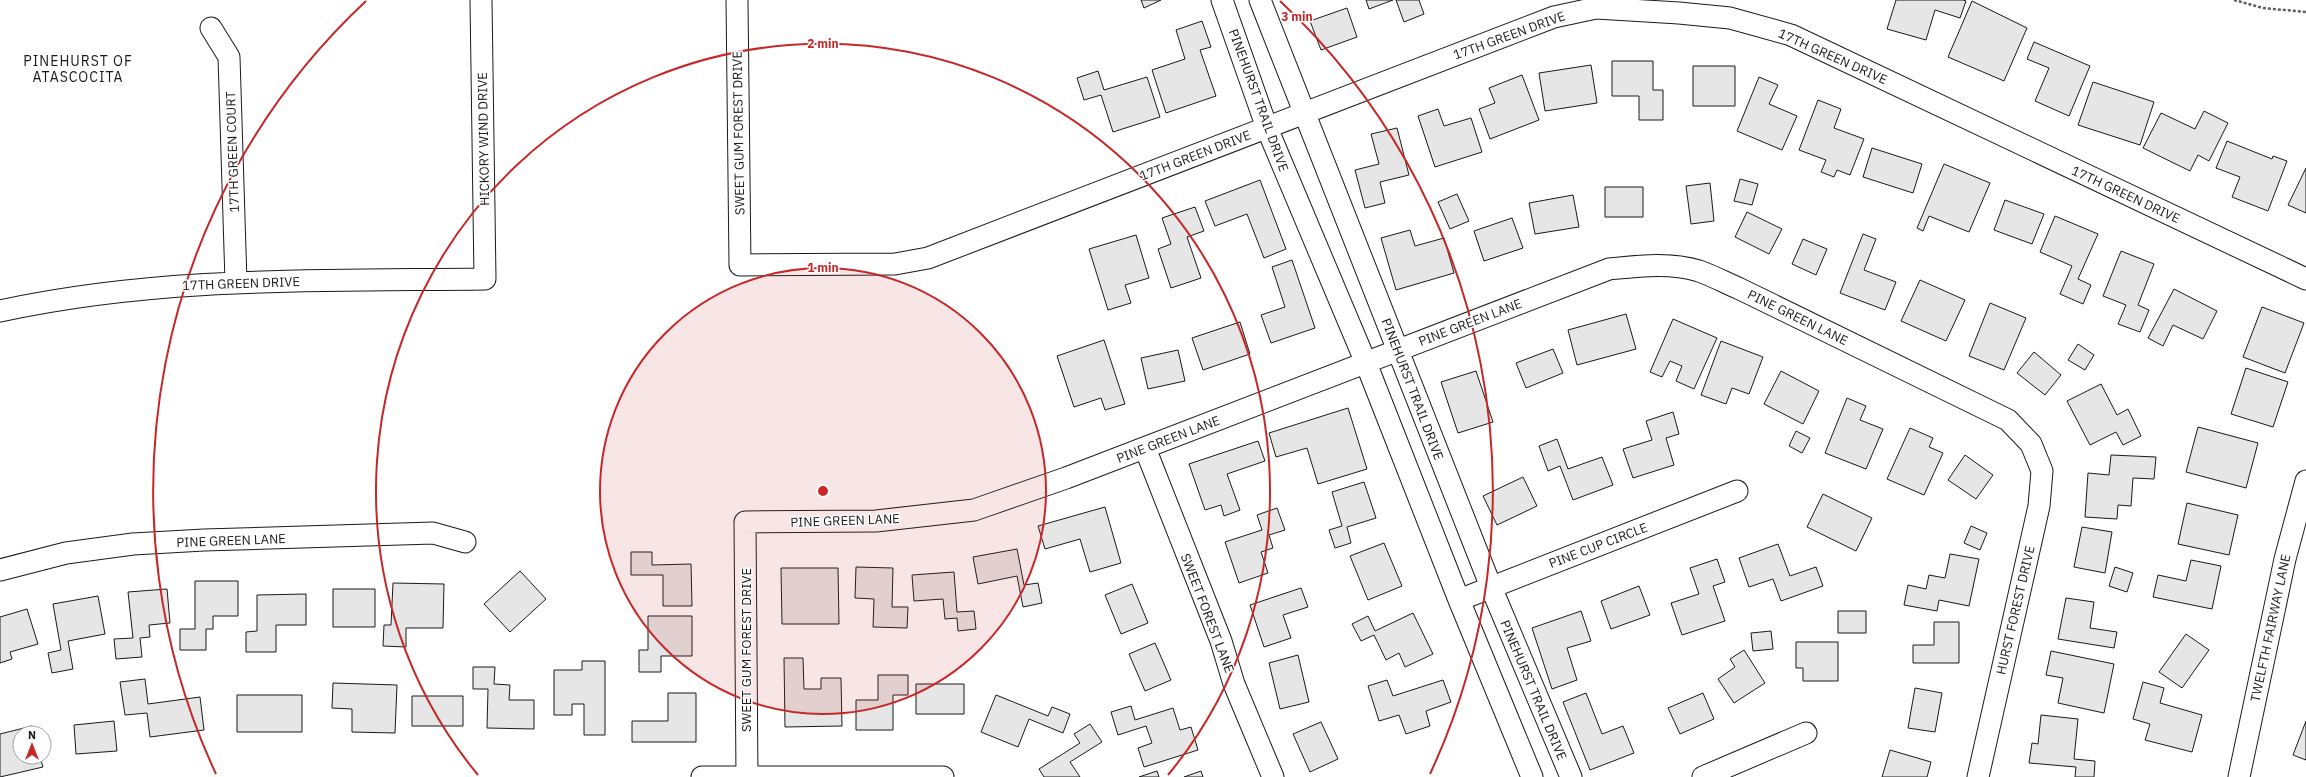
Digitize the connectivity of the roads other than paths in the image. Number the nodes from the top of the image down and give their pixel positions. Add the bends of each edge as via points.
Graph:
1 (481, 0) edge
2 (737, 0) edge
3 (1222, 0) edge
4 (1260, 0) edge
5 (1595, 4) edge
6 (211, 28) dead end
7 (1304, 112) junction
8 (1267, 128) junction
9 (740, 265) joint
10 (485, 279) joint
11 (2306, 279) edge
12 (236, 282) junction
13 (0, 311) edge
14 (1398, 350) junction
15 (1366, 363) junction
16 (2031, 444) joint
17 (1145, 448) junction
18 (2306, 481) edge
19 (1737, 491) dead end
20 (745, 522) joint
21 (465, 542) dead end
22 (0, 570) edge
23 (1491, 587) junction
24 (1459, 600) junction
25 (1806, 733) dead end
26 (702, 777) edge
27 (747, 777) edge
28 (943, 777) edge
29 (1273, 777) edge
30 (1532, 777) edge
31 (1571, 777) edge
32 (1703, 777) edge
33 (1978, 777) edge
34 (2239, 777) edge

1 - 10 street, HICKORY WIND DRIVE
2 - 9 street, SWEET GUM FOREST DRIVE
3 - 8 street, PINEHURST TRAIL DRIVE
4 - 7 street, PINEHURST TRAIL DRIVE
5 - 7 street, 17TH GREEN DRIVE via 1554,17
5 - 11 street, 17TH GREEN DRIVE via 1730,18 1791,35
6 - 12 street, 17TH GREEN COURT via 229,56
7 - 8 street, 17TH GREEN DRIVE
7 - 14 street, PINEHURST TRAIL DRIVE
8 - 9 street, 17TH GREEN DRIVE via 928,258 895,264
8 - 15 street, PINEHURST TRAIL DRIVE
10 - 12 street, 17TH GREEN DRIVE
12 - 13 street, 17TH GREEN DRIVE via 151,288
14 - 15 street, PINE GREEN LANE
14 - 16 street, PINE GREEN LANE via 1609,269 1671,266 1699,271 1740,289 2001,416
14 - 23 street, PINEHURST TRAIL DRIVE
15 - 17 street, PINE GREEN LANE
15 - 24 street, PINEHURST TRAIL DRIVE
16 - 33 street, HURST FOREST DRIVE via 2042,471 2039,506
17 - 20 street, PINE GREEN LANE via 974,510 876,521
17 - 29 street, SWEET FOREST LANE via 1221,641 1234,684
18 - 34 street, TWELFTH FAIRWAY LANE via 2284,558
19 - 23 street, PINE CUP CIRCLE
20 - 27 street, SWEET GUM FOREST DRIVE
21 - 22 street, PINE GREEN LANE via 433,534 141,543 66,553
23 - 24 street, PINE CUP CIRCLE
23 - 31 street, PINEHURST TRAIL DRIVE
24 - 30 street, PINEHURST TRAIL DRIVE
25 - 32 street
26 - 27 street
27 - 28 street

